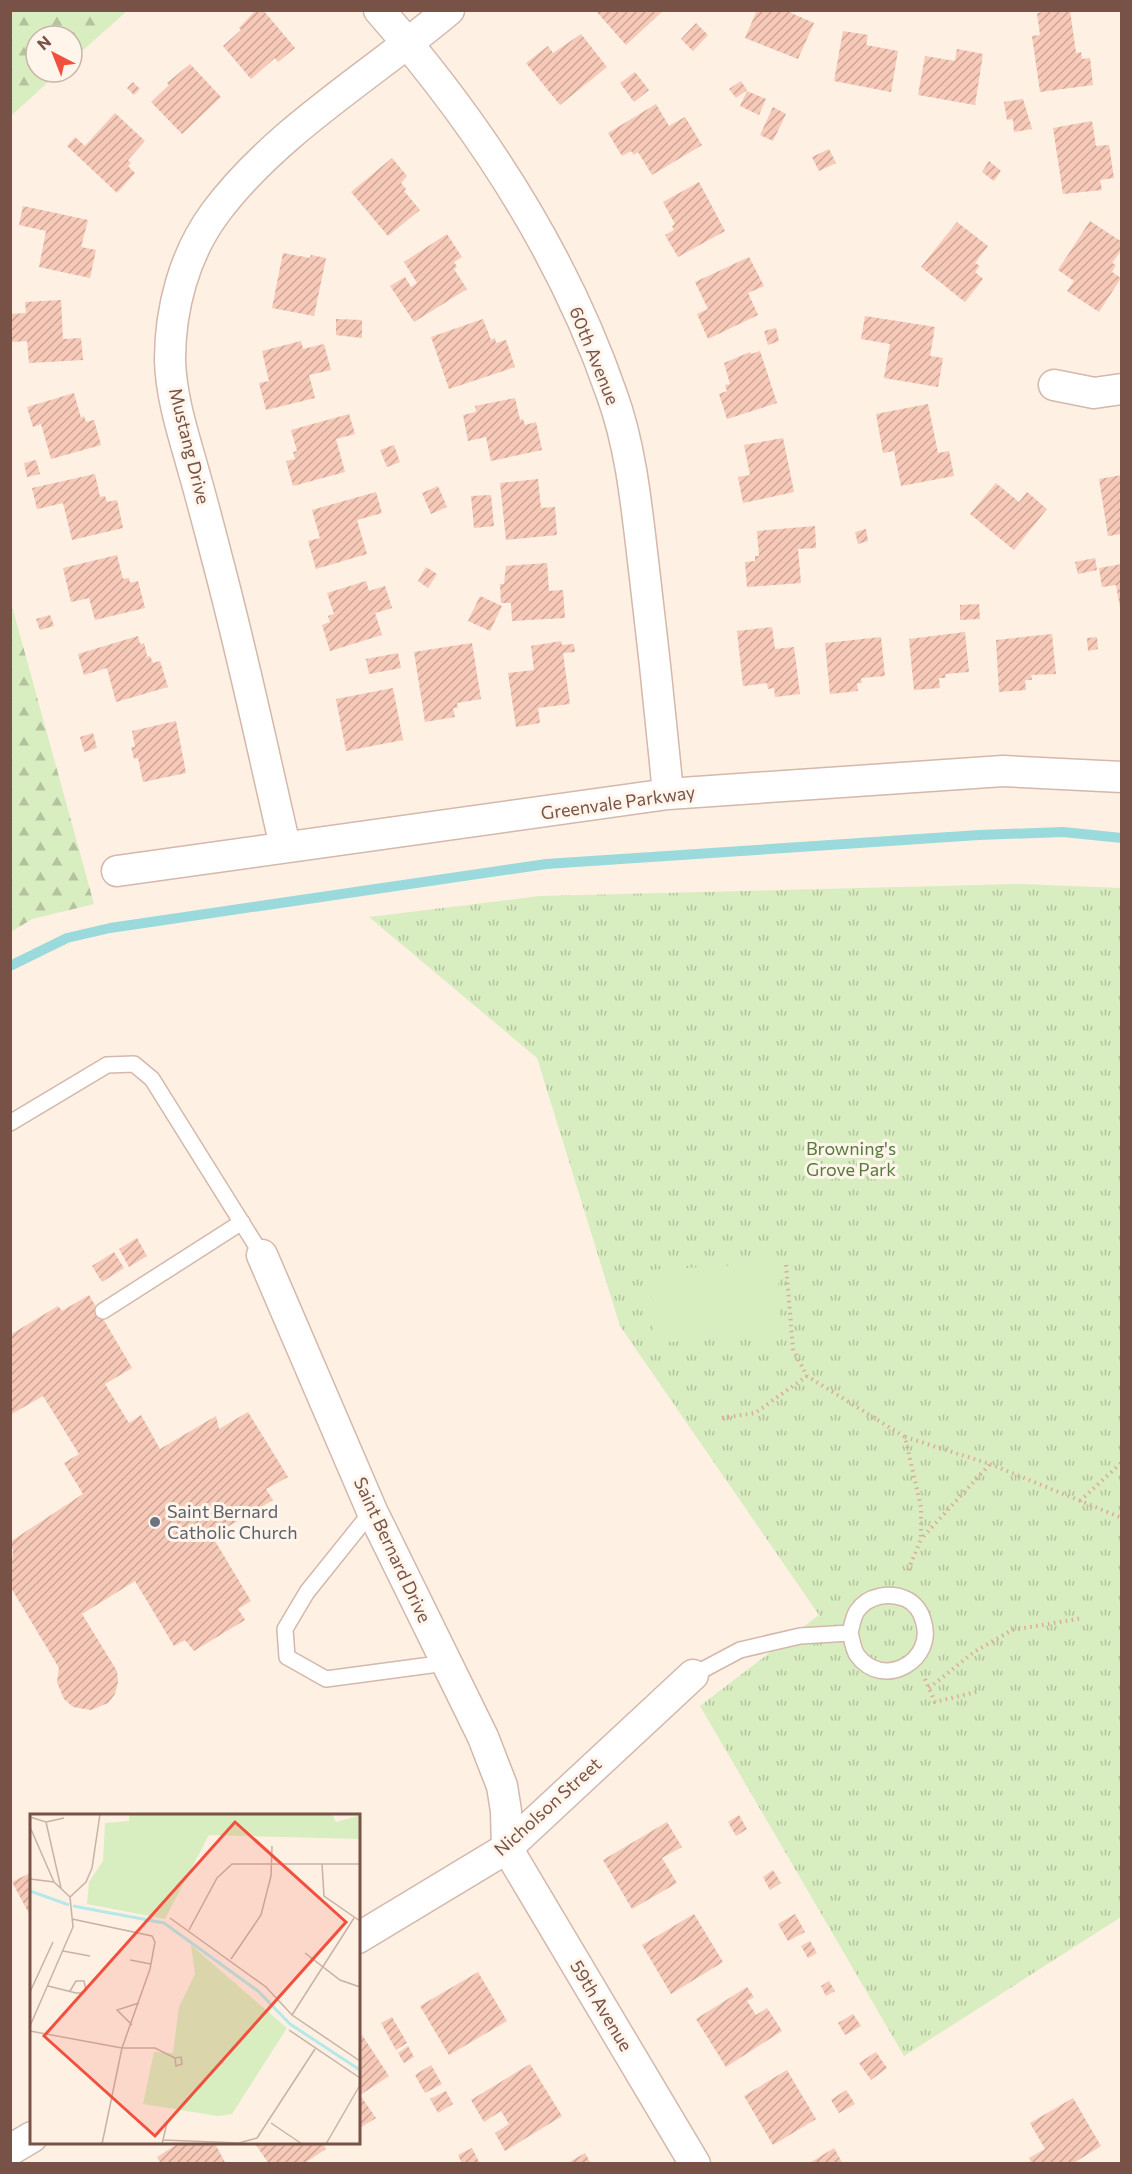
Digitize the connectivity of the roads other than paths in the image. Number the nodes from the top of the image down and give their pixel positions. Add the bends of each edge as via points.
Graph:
1 (379, 10) edge
2 (449, 10) edge
3 (409, 44) junction
4 (1054, 385) dead end
5 (1122, 389) edge
6 (1122, 777) edge
7 (668, 794) junction
8 (285, 846) junction
9 (117, 871) dead end
10 (10, 1123) edge
11 (242, 1222) junction
12 (262, 1255) joint
13 (103, 1311) dead end
14 (372, 1511) junction
15 (850, 1633) junction
16 (446, 1663) junction
17 (693, 1675) joint
18 (507, 1848) junction
19 (360, 1937) edge
20 (30, 2138) edge
21 (10, 2150) edge
22 (695, 2163) edge

1 - 3 street, 60th Avenue
2 - 3 street, Mustang Drive
3 - 7 street, 60th Avenue via 468,121 516,195 557,268 613,397 637,508
3 - 8 street, Mustang Drive via 341,93 271,153 214,214 180,284 172,323 170,361 176,408 233,616
4 - 5 street via 1094,393
6 - 7 street, Greenvale Parkway via 1003,771
7 - 8 street, Greenvale Parkway
8 - 9 street, Greenvale Parkway
10 - 11 lane via 107,1065 134,1064 152,1079
11 - 12 lane
11 - 13 lane
12 - 14 street, Saint Bernard Drive
14 - 16 street, Saint Bernard Drive
14 - 16 lane via 307,1592 285,1629 287,1657 326,1679
15 - 15 lane via 857,1611 869,1600 884,1595 909,1600 921,1613 927,1630 917,1659 900,1670 885,1671 872,1667 856,1654
15 - 17 lane via 800,1636 740,1650
16 - 18 street, Saint Bernard Drive via 483,1737 502,1786
17 - 18 street, Nicholson Street
18 - 19 street, Nicholson Street
18 - 22 street, 59th Avenue
20 - 21 street

